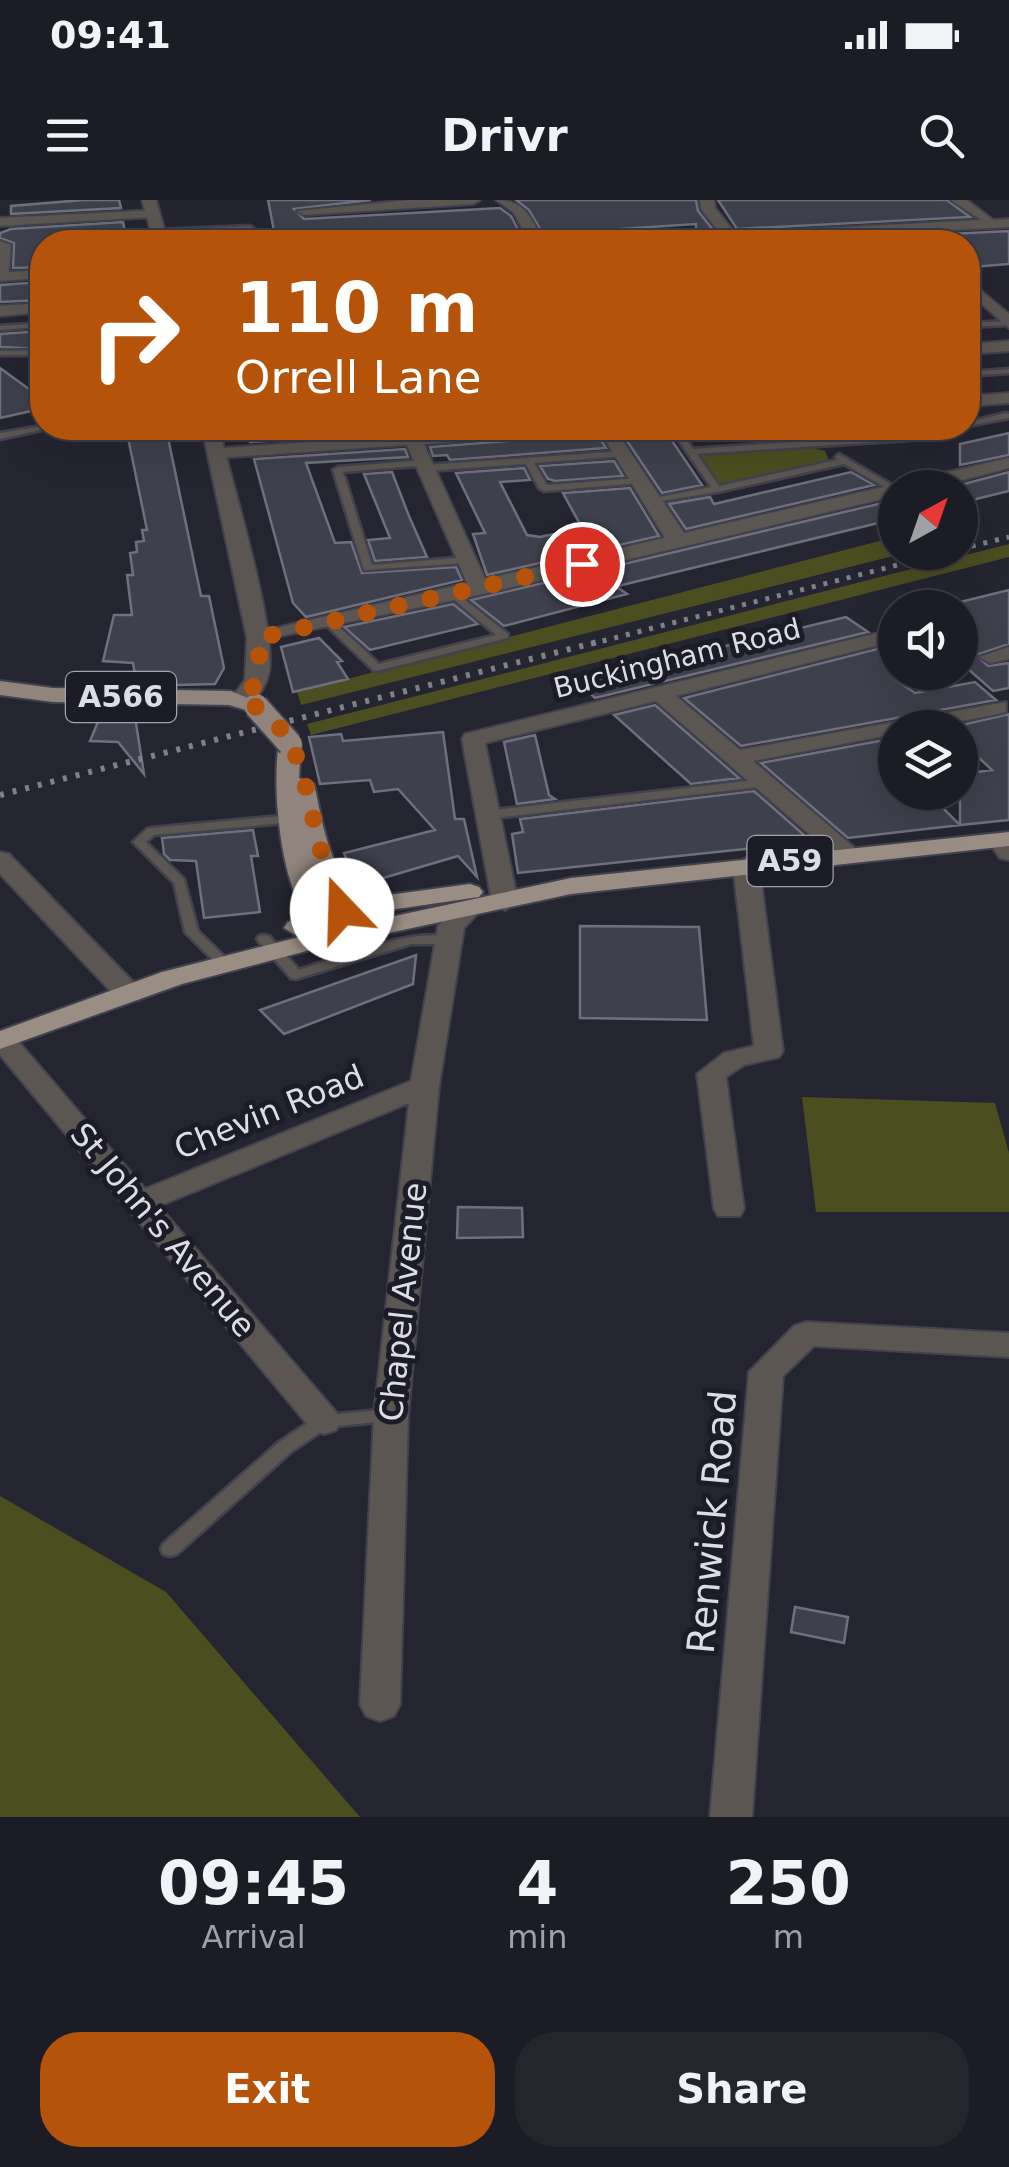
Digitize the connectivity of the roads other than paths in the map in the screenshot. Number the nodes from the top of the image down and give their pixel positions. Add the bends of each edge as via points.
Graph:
1 (473, 200) edge
2 (503, 200) edge
3 (707, 200) edge
4 (958, 200) edge
5 (440, 201) edge
6 (151, 206) edge
7 (304, 210) dead end
8 (987, 218) dead end
9 (0, 222) edge
10 (1009, 223) edge
11 (906, 228) junction
12 (530, 230) edge
13 (725, 230) edge
14 (871, 230) edge
15 (908, 230) edge
16 (0, 245) edge
17 (30, 275) edge
18 (0, 277) edge
19 (980, 296) edge
20 (980, 304) edge
21 (988, 304) junction
22 (30, 309) edge
23 (0, 310) edge
24 (1009, 323) edge
25 (980, 324) edge
26 (30, 326) edge
27 (0, 328) edge
28 (1009, 346) edge
29 (980, 348) edge
30 (30, 352) edge
31 (0, 354) edge
32 (1009, 371) edge
33 (980, 373) edge
34 (1009, 398) edge
35 (980, 400) edge
36 (990, 400) junction
37 (980, 421) edge
38 (30, 431) edge
39 (0, 436) edge
40 (213, 440) edge
41 (291, 440) edge
42 (413, 440) edge
43 (613, 440) edge
44 (683, 440) edge
45 (871, 440) edge
46 (820, 444) junction
47 (216, 452) junction
48 (692, 452) junction
49 (622, 454) junction
50 (528, 460) junction
51 (844, 461) junction
52 (1009, 463) edge
53 (425, 465) junction
54 (978, 471) edge
55 (878, 480) edge
56 (639, 481) junction
57 (717, 490) junction
58 (878, 494) edge
59 (652, 501) junction
60 (682, 541) junction
61 (466, 560) junction
62 (483, 588) junction
63 (455, 595) junction
64 (330, 624) junction
65 (258, 638) junction
66 (878, 639) edge
67 (4, 691) edge
68 (660, 693) junction
69 (249, 703) junction
70 (998, 706) dead end
71 (290, 744) junction
72 (734, 758) junction
73 (764, 783) junction
74 (486, 815) junction
75 (292, 819) junction
76 (1006, 844) edge
77 (848, 854) junction
78 (0, 858) edge
79 (746, 866) junction
80 (503, 895) junction
81 (468, 910) junction
82 (330, 911) junction
83 (376, 916) junction
84 (448, 940) junction
85 (282, 941) junction
86 (222, 961) junction
87 (129, 994) junction
88 (1, 1041) edge
89 (425, 1086) junction
90 (140, 1202) junction
91 (729, 1209) dead end
92 (1009, 1345) edge
93 (391, 1415) junction
94 (324, 1421) junction
95 (170, 1548) dead end
96 (380, 1704) dead end
97 (731, 1817) edge

1 - 5 street
2 - 12 street via 520,210
3 - 13 street
4 - 8 street
5 - 7 street
6 - 9 street
10 - 11 street
11 - 14 street
11 - 15 street
16 - 18 street
17 - 18 street
19 - 21 street
20 - 21 street
21 - 24 street
22 - 23 street
24 - 25 lane
26 - 27 lane
28 - 29 street
30 - 31 lane
32 - 33 lane
34 - 36 street
35 - 36 street
36 - 37 lane via 1006,416
38 - 39 lane
40 - 47 street
41 - 47 street
42 - 53 street
43 - 49 street
44 - 48 lane
45 - 46 lane
46 - 48 lane
46 - 51 lane
47 - 65 street
48 - 57 lane
49 - 50 lane
49 - 56 street
50 - 53 lane
50 - 56 lane via 544,488
51 - 55 lane
51 - 57 lane
52 - 54 street
53 - 61 street
53 - 61 lane via 338,470 368,568
56 - 59 street
57 - 59 lane
58 - 60 street
59 - 60 street
60 - 62 street
61 - 62 street
62 - 63 street
63 - 64 street
63 - 64 lane via 504,636 378,668
64 - 65 street
65 - 69 street via 259,674
66 - 68 street, Buckingham Road
67 - 69 main road, A566
68 - 72 street
68 - 74 street, Buckingham Road via 473,739
69 - 71 main road, bridge
70 - 72 street
71 - 75 main road via 285,770
71 - 82 main road via 327,871
72 - 73 street
73 - 74 lane
73 - 77 street
74 - 80 street
75 - 82 main road
75 - 86 lane via 151,832 140,842 180,882 192,932
76 - 77 highway, A59
77 - 79 highway, A59
78 - 87 street
79 - 80 highway, A59
79 - 91 street via 769,1051 711,1074
80 - 81 highway, A59
80 - 83 highway, A59
81 - 83 highway, A59
81 - 84 street, Chapel Avenue via 451,926
82 - 83 highway, A59
82 - 85 main road
83 - 85 highway, A59
84 - 85 lane via 404,942 296,975
84 - 89 street, Chapel Avenue
85 - 86 highway, A59
86 - 87 highway, A59
87 - 88 highway, A59
88 - 90 street, St John's Avenue
89 - 90 street, Chevin Road
89 - 93 street, Chapel Avenue
90 - 94 street, St John's Avenue
92 - 97 street, Renwick Road via 806,1334 766,1372
93 - 94 lane
93 - 96 street, Chapel Avenue
94 - 95 lane

